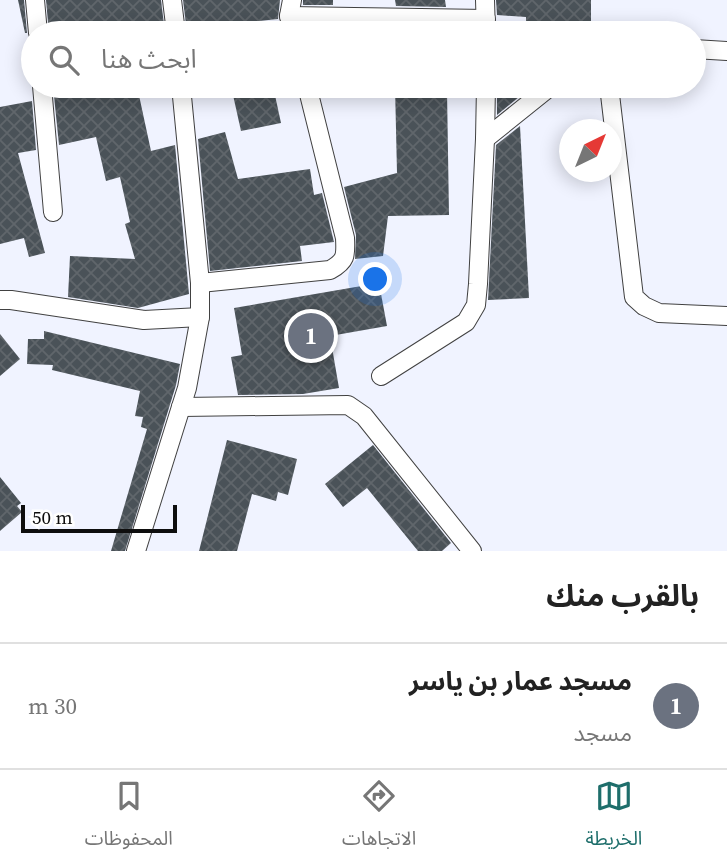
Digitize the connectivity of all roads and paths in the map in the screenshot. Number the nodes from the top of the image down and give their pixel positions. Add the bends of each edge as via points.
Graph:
1 (35, 0) edge
2 (172, 0) edge
3 (485, 0) edge
4 (291, 16) edge
5 (37, 21) edge
6 (175, 21) edge
7 (388, 21) edge
8 (486, 21) edge
9 (706, 50) edge
10 (727, 51) edge
11 (43, 98) edge
12 (182, 98) edge
13 (310, 98) edge
14 (486, 98) edge
15 (536, 98) edge
16 (610, 98) edge
17 (485, 139) junction
18 (53, 212) dead end
19 (200, 283) junction
20 (0, 300) edge
21 (727, 316) edge
22 (200, 317) junction
23 (381, 376) dead end
24 (181, 407) junction
25 (136, 551) edge
26 (472, 551) edge

1 - 5 street
2 - 6 street
3 - 8 street
4 - 7 street
9 - 10 street
11 - 18 street
12 - 19 street
13 - 19 street via 345,238 342,264 330,270
14 - 17 street
15 - 17 street
16 - 21 street via 634,297 659,313
17 - 23 street via 476,305 466,321
19 - 22 street
20 - 22 street via 144,320
22 - 24 street
24 - 25 street
24 - 26 street via 348,405 364,416

